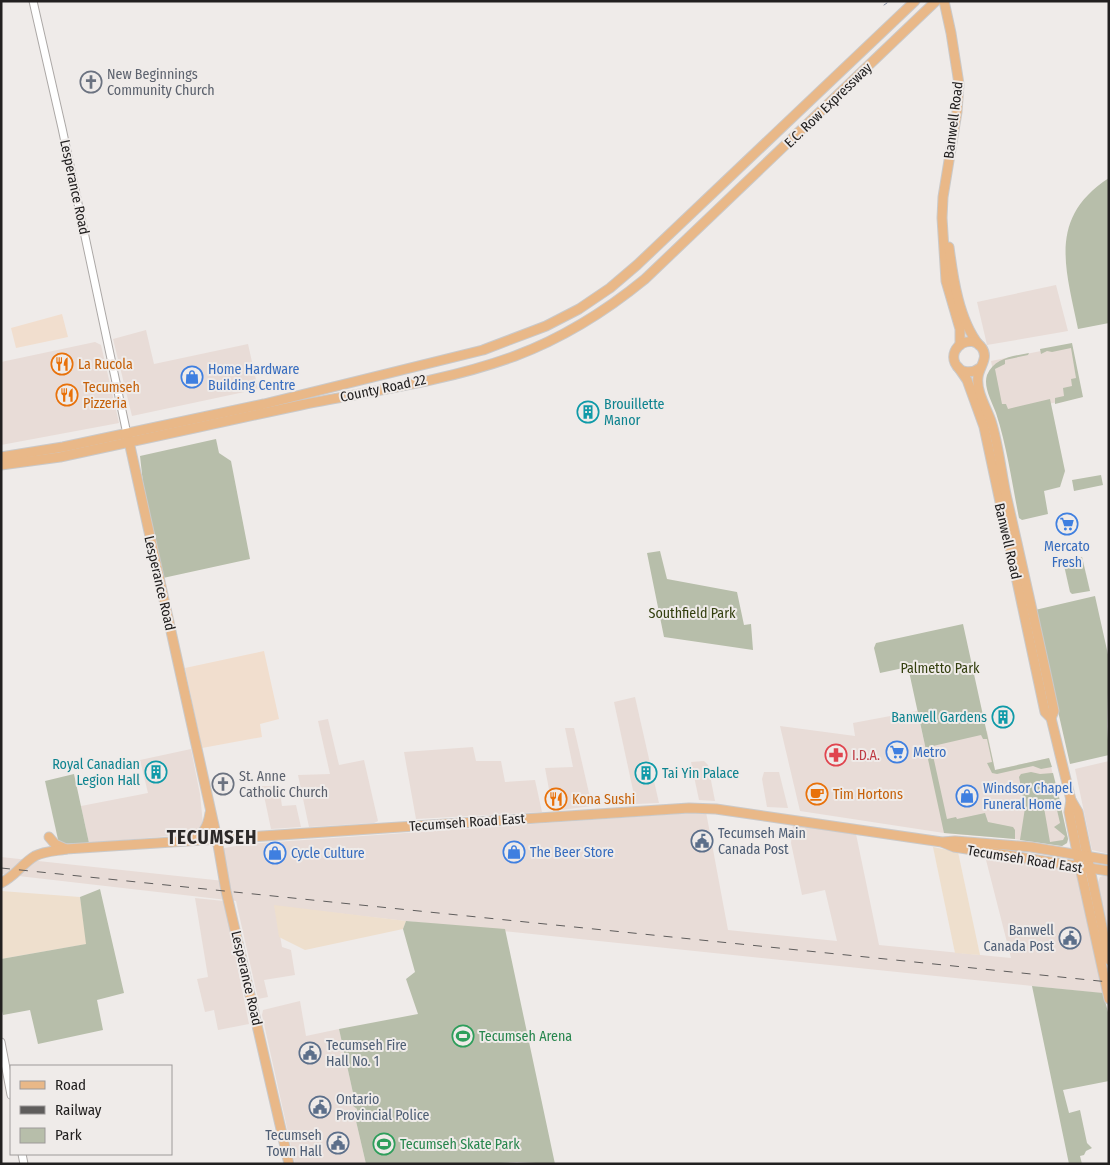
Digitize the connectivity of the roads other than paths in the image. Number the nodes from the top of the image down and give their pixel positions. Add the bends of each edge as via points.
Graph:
1 (33, 1) edge
2 (915, 1) edge
3 (936, 1) edge
4 (944, 1) edge
5 (716, 192) joint
6 (719, 209) joint
7 (943, 210) junction
8 (960, 345) junction
9 (979, 345) junction
10 (958, 367) junction
11 (981, 367) junction
12 (128, 438) junction
13 (1, 457) edge
14 (1, 465) edge
15 (1051, 718) junction
16 (1071, 800) junction
17 (210, 808) junction
18 (49, 837) dead end
19 (217, 839) junction
20 (186, 841) junction
21 (942, 842) junction
22 (66, 849) junction
23 (1078, 854) junction
24 (1087, 857) junction
25 (1109, 860) edge
26 (1085, 868) junction
27 (1109, 871) edge
28 (1, 883) edge
29 (1109, 960) edge
30 (1109, 999) edge
31 (1, 1042) edge
32 (10, 1090) edge
33 (289, 1164) edge

1 - 12 street, Lesperance Road
2 - 5 main road, E.C. Row Expressway
3 - 6 main road, E.C. Row Expressway
4 - 7 main road, Banwell Road via 959,84
5 - 12 main road, County Road 22 via 610,288 546,326 513,340 452,359
6 - 12 main road, County Road 22 via 623,297 560,336 515,356 428,380
7 - 8 main road, Banwell Road via 946,281 960,329
7 - 9 main road, Banwell Road via 955,288
8 - 9 main road via 969,342
8 - 10 main road via 954,353
9 - 11 main road via 985,358
10 - 11 main road via 967,372
10 - 15 main road, Banwell Road via 967,380 984,427 1045,712
11 - 15 main road, Banwell Road via 978,382 996,441 1054,711
12 - 13 main road, County Road 22
12 - 14 main road, County Road 22 via 40,461
12 - 17 main road, Lesperance Road
15 - 16 main road, Banwell Road
16 - 23 main road, Banwell Road via 1069,812
16 - 24 main road, Banwell Road via 1078,812
17 - 19 main road, Lesperance Road
17 - 20 main road via 206,829 199,837
18 - 22 main road
19 - 20 main road, Tecumseh Road East
19 - 21 main road, Tecumseh Road East via 690,808
19 - 33 main road, Lesperance Road
20 - 22 main road, Tecumseh Road East
21 - 23 main road, Tecumseh Road East via 1031,847
21 - 26 main road, Tecumseh Road East via 954,848
22 - 28 main road, Tecumseh Road East via 35,856
23 - 24 main road, Tecumseh Road East
23 - 26 main road, Banwell Road
24 - 25 main road, Tecumseh Road East
24 - 26 main road, Banwell Road
26 - 27 main road, Tecumseh Road East
26 - 29 main road, Banwell Road
26 - 30 main road, Banwell Road
31 - 32 street

